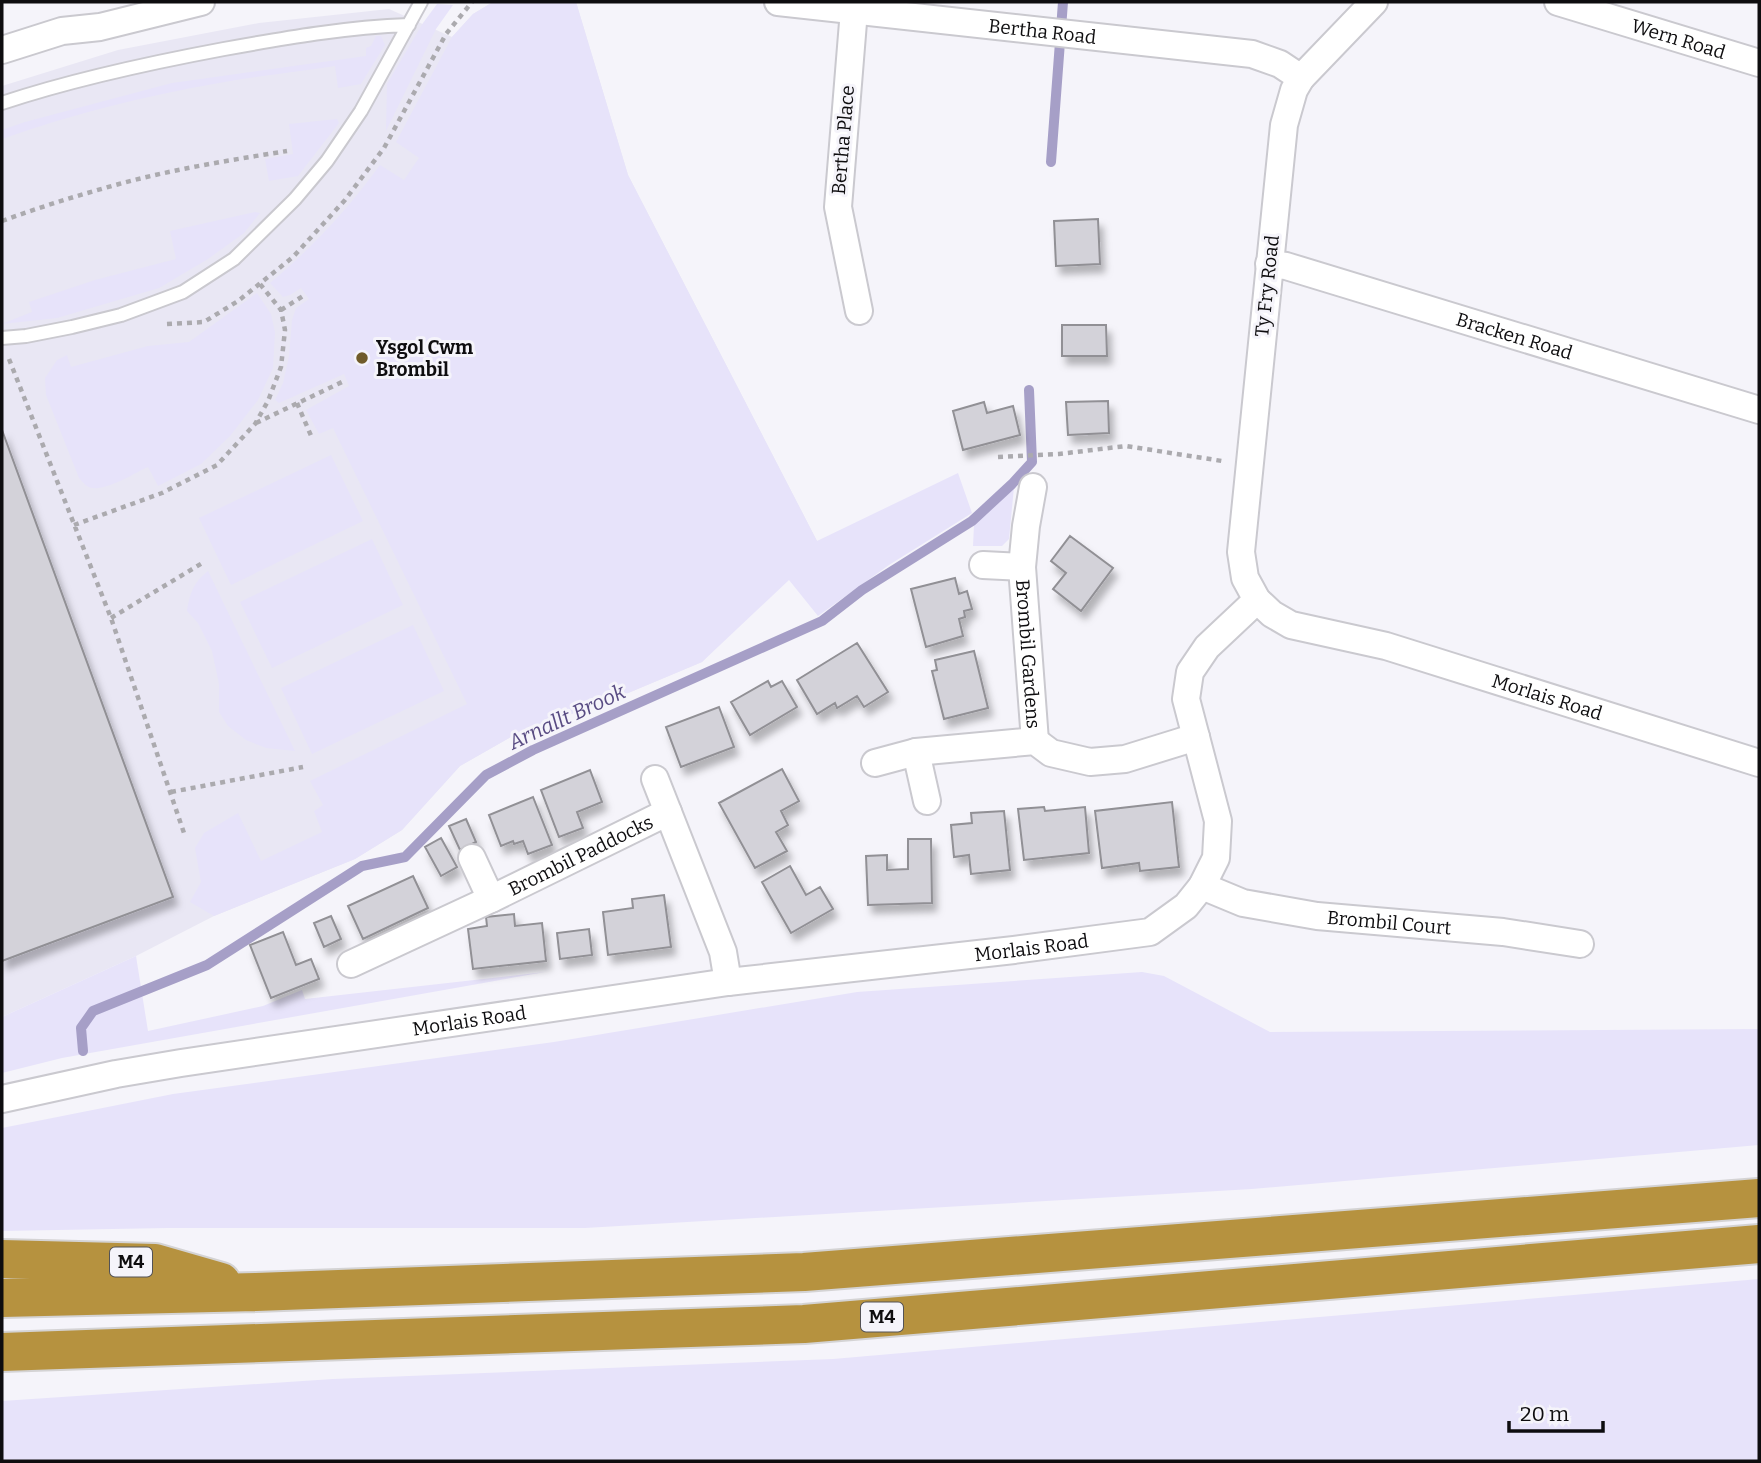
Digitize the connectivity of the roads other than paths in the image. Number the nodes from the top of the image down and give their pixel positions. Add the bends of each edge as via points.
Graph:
1 (201, 2) edge
2 (421, 2) edge
3 (778, 2) edge
4 (1374, 2) edge
5 (1558, 2) edge
6 (854, 10) junction
7 (408, 25) junction
8 (2, 50) edge
9 (1759, 62) edge
10 (1301, 78) junction
11 (2, 103) edge
12 (1269, 264) junction
13 (859, 311) dead end
14 (2, 338) edge
15 (1759, 410) edge
16 (1033, 487) dead end
17 (983, 565) dead end
18 (1022, 567) junction
19 (1257, 600) junction
20 (1196, 737) junction
21 (1035, 741) junction
22 (916, 752) junction
23 (875, 763) dead end
24 (1759, 763) edge
25 (654, 779) dead end
26 (927, 801) dead end
27 (668, 812) junction
28 (472, 858) dead end
29 (1202, 886) junction
30 (491, 899) junction
31 (1580, 944) dead end
32 (351, 964) dead end
33 (728, 982) junction
34 (2, 1099) edge
35 (1759, 1198) edge
36 (1759, 1244) edge
37 (2, 1259) edge
38 (256, 1292) junction
39 (2, 1298) edge
40 (2, 1352) edge

1 - 8 street via 100,27 62,31
2 - 7 lane
3 - 6 street, Bertha Road
4 - 10 street, Ty Fry Road
5 - 9 street, Wern Road
6 - 10 street, Bertha Road via 1252,54
6 - 13 street, Bertha Place via 838,207
7 - 11 lane via 281,39 153,62
7 - 14 lane via 361,111 327,161 234,259 183,292 121,315
10 - 12 street, Ty Fry Road via 1284,125
12 - 15 street, Bracken Road
12 - 19 street, Ty Fry Road via 1241,552 1245,578
16 - 18 street, Brombil Gardens
17 - 18 street, Brombil Gardens
18 - 21 street, Brombil Gardens
19 - 20 street, Morlais Road via 1207,647 1191,671 1186,699
19 - 24 street, Morlais Road via 1291,625 1386,646
20 - 21 street, Brombil Gardens via 1125,759 1090,762 1051,753
20 - 29 street, Morlais Road via 1218,821 1216,858
21 - 22 street, Brombil Gardens
22 - 23 street, Brombil Gardens
22 - 26 street
25 - 27 street, Brombil Paddocks
27 - 30 street, Brombil Paddocks
27 - 33 street, Brombil Paddocks via 723,952
28 - 30 street, Brombil Paddocks
29 - 31 street, Brombil Court via 1243,903 1317,916 1503,932
29 - 33 street, Morlais Road via 1186,906 1150,932
30 - 32 street, Brombil Paddocks
33 - 34 street, Morlais Road via 181,1063
35 - 38 highway, M4 via 804,1272
36 - 40 highway, M4 via 804,1324
37 - 38 highway, M4 via 155,1263
38 - 39 highway, M4

